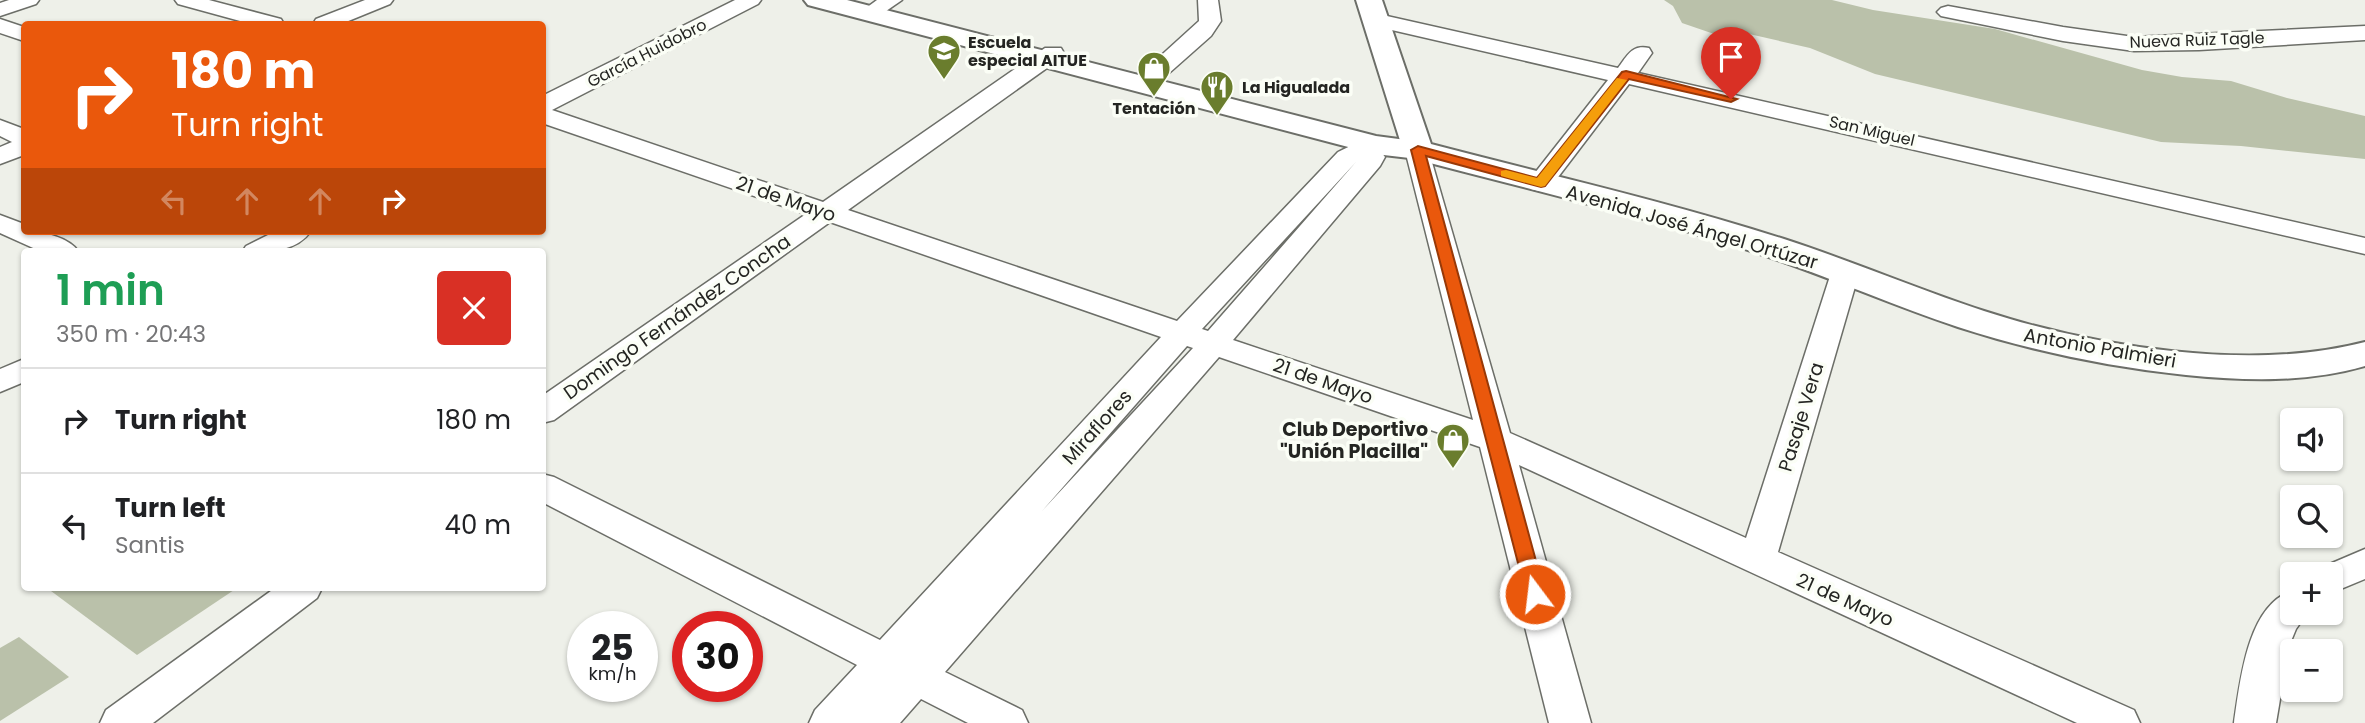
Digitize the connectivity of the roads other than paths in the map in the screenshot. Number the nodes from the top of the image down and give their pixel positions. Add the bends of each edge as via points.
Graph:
1 (29, 0) edge
2 (185, 0) edge
3 (383, 0) edge
4 (751, 0) edge
5 (817, 0) edge
6 (1208, 0) edge
7 (875, 5) edge
8 (0, 10) edge
9 (1373, 10) edge
10 (1948, 12) dead end
11 (263, 21) edge
12 (331, 21) edge
13 (0, 26) edge
14 (2364, 33) edge
15 (21, 34) edge
16 (1641, 54) dead end
17 (1048, 56) junction
18 (1626, 74) junction
19 (1146, 81) junction
20 (546, 104) edge
21 (546, 115) edge
22 (0, 127) edge
23 (21, 137) edge
24 (1378, 142) junction
25 (21, 147) edge
26 (1418, 150) junction
27 (0, 156) edge
28 (1541, 183) junction
29 (825, 212) junction
30 (0, 223) edge
31 (21, 232) edge
32 (27, 235) edge
33 (289, 235) edge
34 (2365, 246) edge
35 (56, 248) edge
36 (264, 248) edge
37 (1845, 273) junction
38 (1198, 338) junction
39 (2365, 354) edge
40 (21, 371) edge
41 (0, 382) edge
42 (546, 409) edge
43 (1493, 439) junction
44 (546, 488) edge
45 (1757, 561) junction
46 (2365, 563) edge
47 (2343, 573) edge
48 (299, 591) edge
49 (2280, 623) edge
50 (899, 669) junction
51 (121, 723) edge
52 (830, 723) edge
53 (874, 723) edge
54 (1007, 723) edge
55 (1570, 723) edge
56 (2119, 723) edge
57 (2255, 723) edge

1 - 8 street
2 - 11 street
3 - 12 street
4 - 20 street, García Huidobro
5 - 7 main road, Avenida José Ángel Ortúzar
6 - 19 street via 1210,21 1203,31
7 - 17 main road, Avenida José Ángel Ortúzar
9 - 18 street, San Miguel
9 - 26 main road
10 - 14 street, Nueva Ruiz Tagle via 2134,44
13 - 15 street
16 - 18 street
17 - 19 main road, Avenida José Ángel Ortúzar
17 - 29 street, Domingo Fernández Concha
18 - 28 street
18 - 34 street, San Miguel
19 - 24 main road, Avenida José Ángel Ortúzar
21 - 29 street, 21 de Mayo
22 - 23 street
24 - 26 main road, Avenida José Ángel Ortúzar
24 - 38 street, Miraflores via 1371,162
25 - 27 street
26 - 28 main road, Avenida José Ángel Ortúzar
26 - 43 street
28 - 37 main road, Avenida José Ángel Ortúzar via 1740,237
29 - 38 street, 21 de Mayo
29 - 42 street, Domingo Fernández Concha
30 - 31 street
32 - 35 street
33 - 36 street
37 - 39 main road, Antonio Palmieri via 1976,321 2101,351 2184,363 2264,367
37 - 45 street, Pasaje Vera
38 - 43 street, 21 de Mayo
38 - 50 street, Miraflores
40 - 41 street
43 - 45 street, 21 de Mayo
43 - 55 street
44 - 50 street
45 - 56 street, 21 de Mayo
46 - 47 street
48 - 51 street
49 - 57 street via 2266,652
50 - 52 street, Miraflores
50 - 53 street, Miraflores
50 - 54 street

